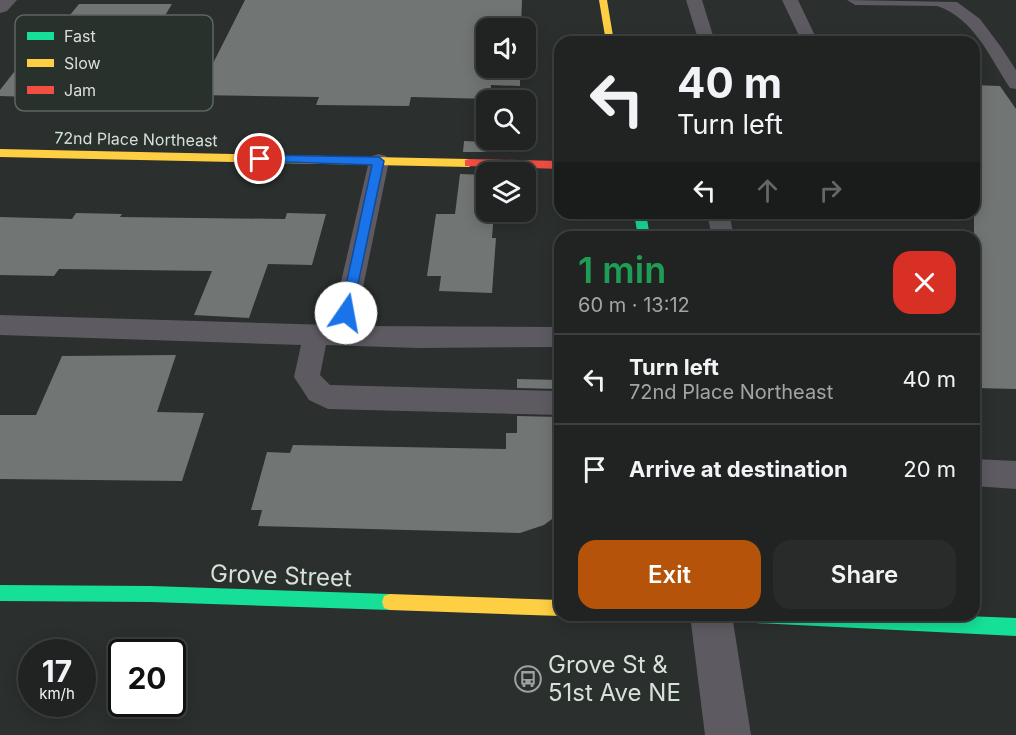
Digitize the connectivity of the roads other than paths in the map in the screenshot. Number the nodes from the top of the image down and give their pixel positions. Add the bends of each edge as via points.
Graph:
1 (7, 0) edge
2 (603, 0) edge
3 (694, 0) edge
4 (790, 0) edge
5 (855, 0) edge
6 (940, 1) edge
7 (0, 7) edge
8 (609, 36) edge
9 (705, 36) edge
10 (807, 36) edge
11 (1016, 84) edge
12 (0, 153) edge
13 (379, 161) junction
14 (554, 165) edge
15 (0, 326) edge
16 (329, 336) junction
17 (554, 337) edge
18 (554, 403) edge
19 (980, 473) edge
20 (1016, 475) edge
21 (0, 593) edge
22 (554, 608) edge
23 (712, 621) edge
24 (886, 621) edge
25 (1016, 627) edge
26 (728, 735) edge

1 - 7 street
2 - 8 street
3 - 9 lane
4 - 10 lane
5 - 6 lane
6 - 11 lane via 961,10 973,21
12 - 13 street, 72nd Place Northeast
13 - 14 street, 72nd Place Northeast
13 - 16 lane
15 - 16 lane
16 - 17 lane
16 - 18 lane via 307,377 318,392 328,397
19 - 20 lane
21 - 22 street, Grove Street via 151,594
23 - 26 street
24 - 25 street

